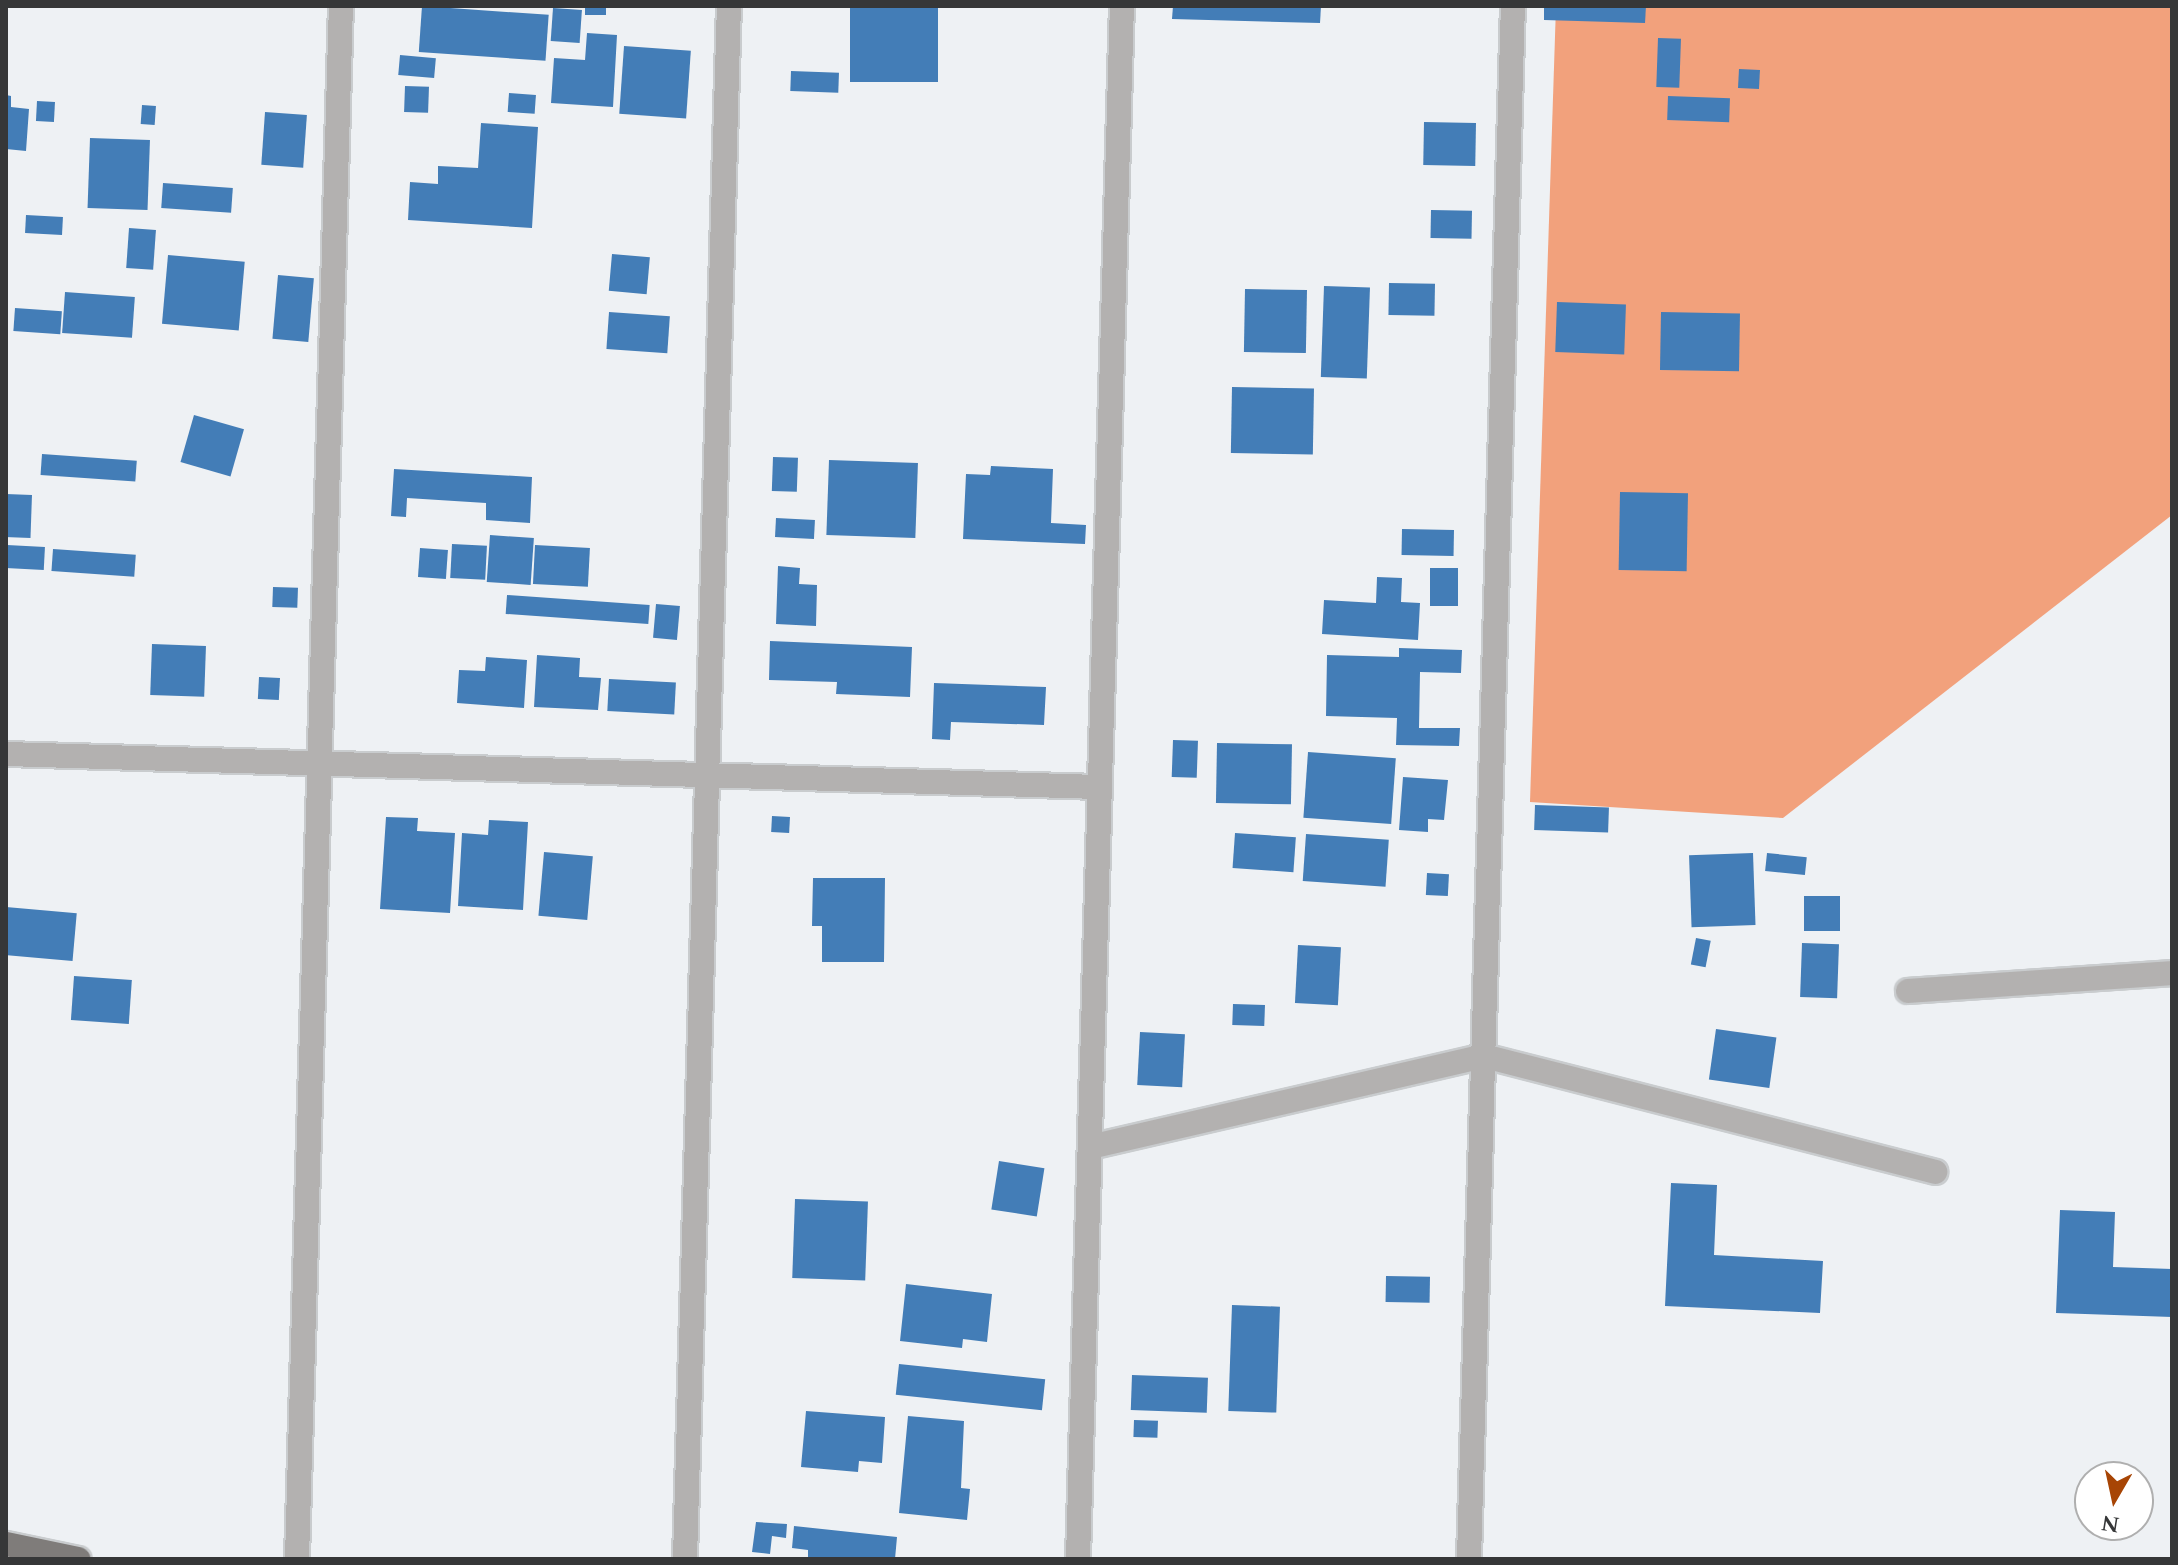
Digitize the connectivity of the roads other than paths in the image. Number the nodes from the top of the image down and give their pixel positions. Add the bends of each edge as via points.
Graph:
1 (341, 6) edge
2 (729, 6) edge
3 (1122, 6) edge
4 (1513, 6) edge
5 (6, 754) edge
6 (320, 764) junction
7 (708, 775) junction
8 (1100, 787) junction
9 (2172, 973) edge
10 (1908, 991) dead end
11 (1484, 1056) junction
12 (1090, 1147) junction
13 (1935, 1172) dead end
14 (6, 1544) edge
15 (78, 1559) edge
16 (297, 1559) edge
17 (685, 1559) edge
18 (1078, 1559) edge
19 (1469, 1559) edge

1 - 6 street
2 - 7 street
3 - 8 street
4 - 11 street
5 - 6 street
6 - 7 street
6 - 16 street
7 - 8 street
7 - 17 street
8 - 12 street
9 - 10 street
11 - 12 street
11 - 13 street
11 - 19 street
12 - 18 street
14 - 15 main road

